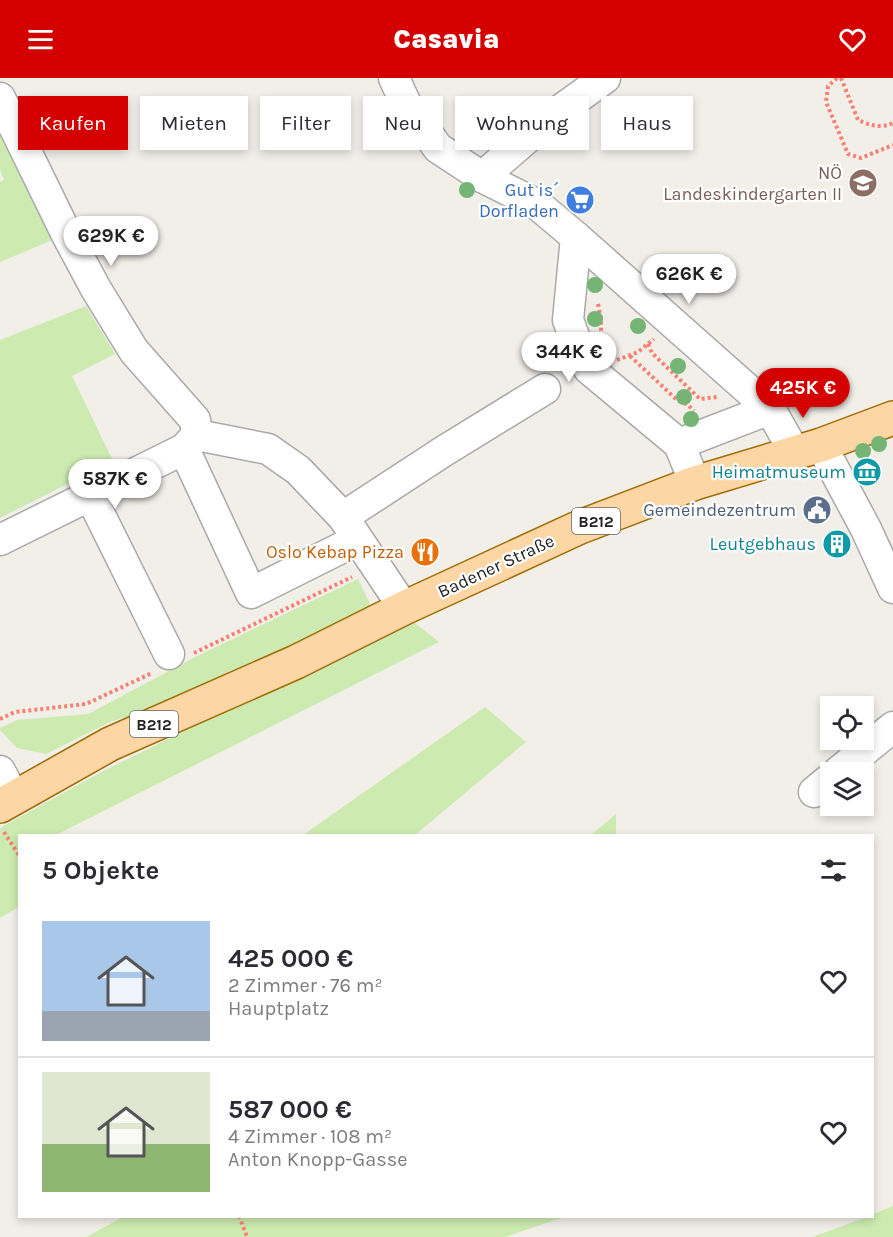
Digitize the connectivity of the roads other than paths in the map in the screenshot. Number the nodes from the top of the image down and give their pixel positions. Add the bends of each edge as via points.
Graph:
1 (394, 78) edge
2 (605, 78) edge
3 (0, 98) edge
4 (482, 177) junction
5 (576, 237) junction
6 (545, 389) dead end
7 (770, 409) junction
8 (893, 418) edge
9 (190, 442) junction
10 (679, 444) junction
11 (808, 449) junction
12 (695, 483) junction
13 (90, 495) junction
14 (345, 531) junction
15 (0, 540) edge
16 (893, 588) edge
17 (404, 609) junction
18 (169, 654) dead end
19 (893, 727) edge
20 (850, 762) edge
21 (4, 800) edge

1 - 4 street via 405,102 438,148
2 - 4 street via 555,114
3 - 9 street via 96,289 134,351 195,420
4 - 5 street via 538,205
5 - 7 street
5 - 10 street via 568,320 581,355 589,369
6 - 14 street via 444,451
7 - 10 street
7 - 11 street
8 - 11 main road, Badener Straße / B212
9 - 13 street
9 - 14 street via 268,449 298,470
9 - 14 street via 251,593
10 - 12 street
11 - 12 main road, Badener Straße / B212
11 - 16 street via 866,529
12 - 17 main road, Badener Straße / B212 via 580,527
13 - 15 street
13 - 18 street
14 - 17 street
17 - 21 main road, B212 via 296,662 110,744
19 - 20 street

